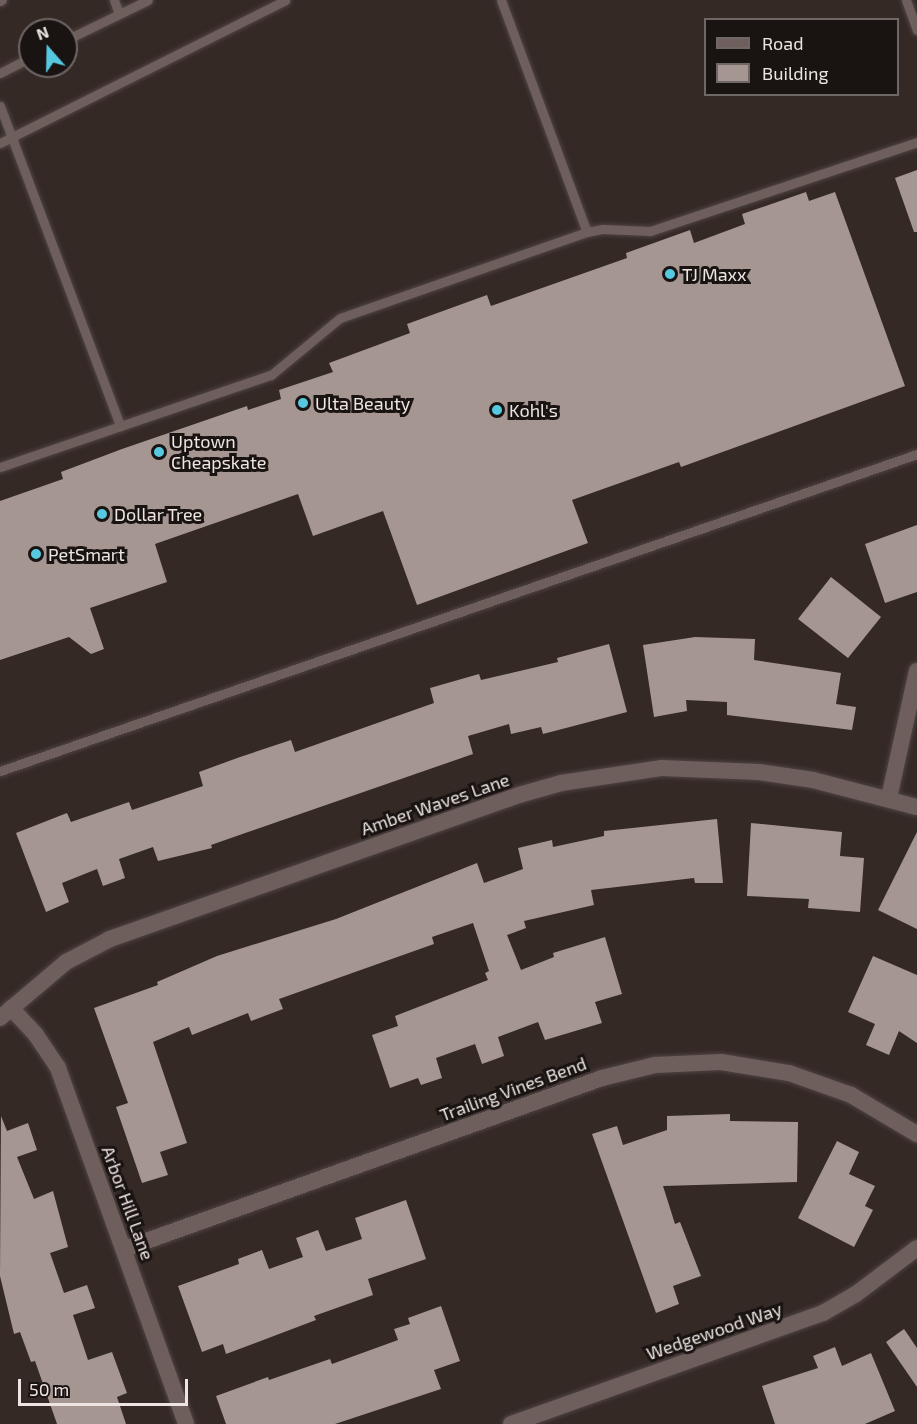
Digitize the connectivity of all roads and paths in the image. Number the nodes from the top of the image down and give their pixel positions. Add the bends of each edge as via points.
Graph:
1 (114, 0) edge
2 (148, 0) edge
3 (285, 0) edge
4 (501, 0) edge
5 (906, 0) edge
6 (119, 14) junction
7 (917, 30) edge
8 (78, 34) edge
9 (18, 64) edge
10 (0, 73) edge
11 (0, 106) edge
12 (12, 138) junction
13 (917, 142) edge
14 (0, 143) edge
15 (587, 232) junction
16 (120, 426) junction
17 (917, 454) edge
18 (0, 467) edge
19 (917, 671) edge
20 (0, 771) edge
21 (888, 798) junction
22 (917, 807) edge
23 (5, 1013) edge
24 (917, 1134) edge
25 (917, 1248) edge
26 (124, 1249) junction
27 (186, 1424) edge
28 (511, 1424) edge

1 - 6 lane
2 - 6 lane
3 - 12 lane
4 - 15 lane
5 - 7 lane
6 - 8 lane
9 - 10 lane
11 - 12 lane
12 - 14 lane
12 - 16 lane
13 - 15 lane via 650,231
15 - 16 lane via 332,321 271,375
16 - 18 lane
17 - 20 lane
19 - 21 street
21 - 22 street, Amber Waves Lane
21 - 23 street, Amber Waves Lane via 813,780 710,769 661,768 561,783 110,939 66,962
23 - 26 street, Arbor Hill Lane via 36,1035 58,1068
24 - 26 street, Trailing Vines Bend via 851,1095 789,1073 721,1062 655,1065 602,1078
25 - 28 street, Wedgewood Way via 870,1285 823,1313
26 - 27 street, Arbor Hill Lane

